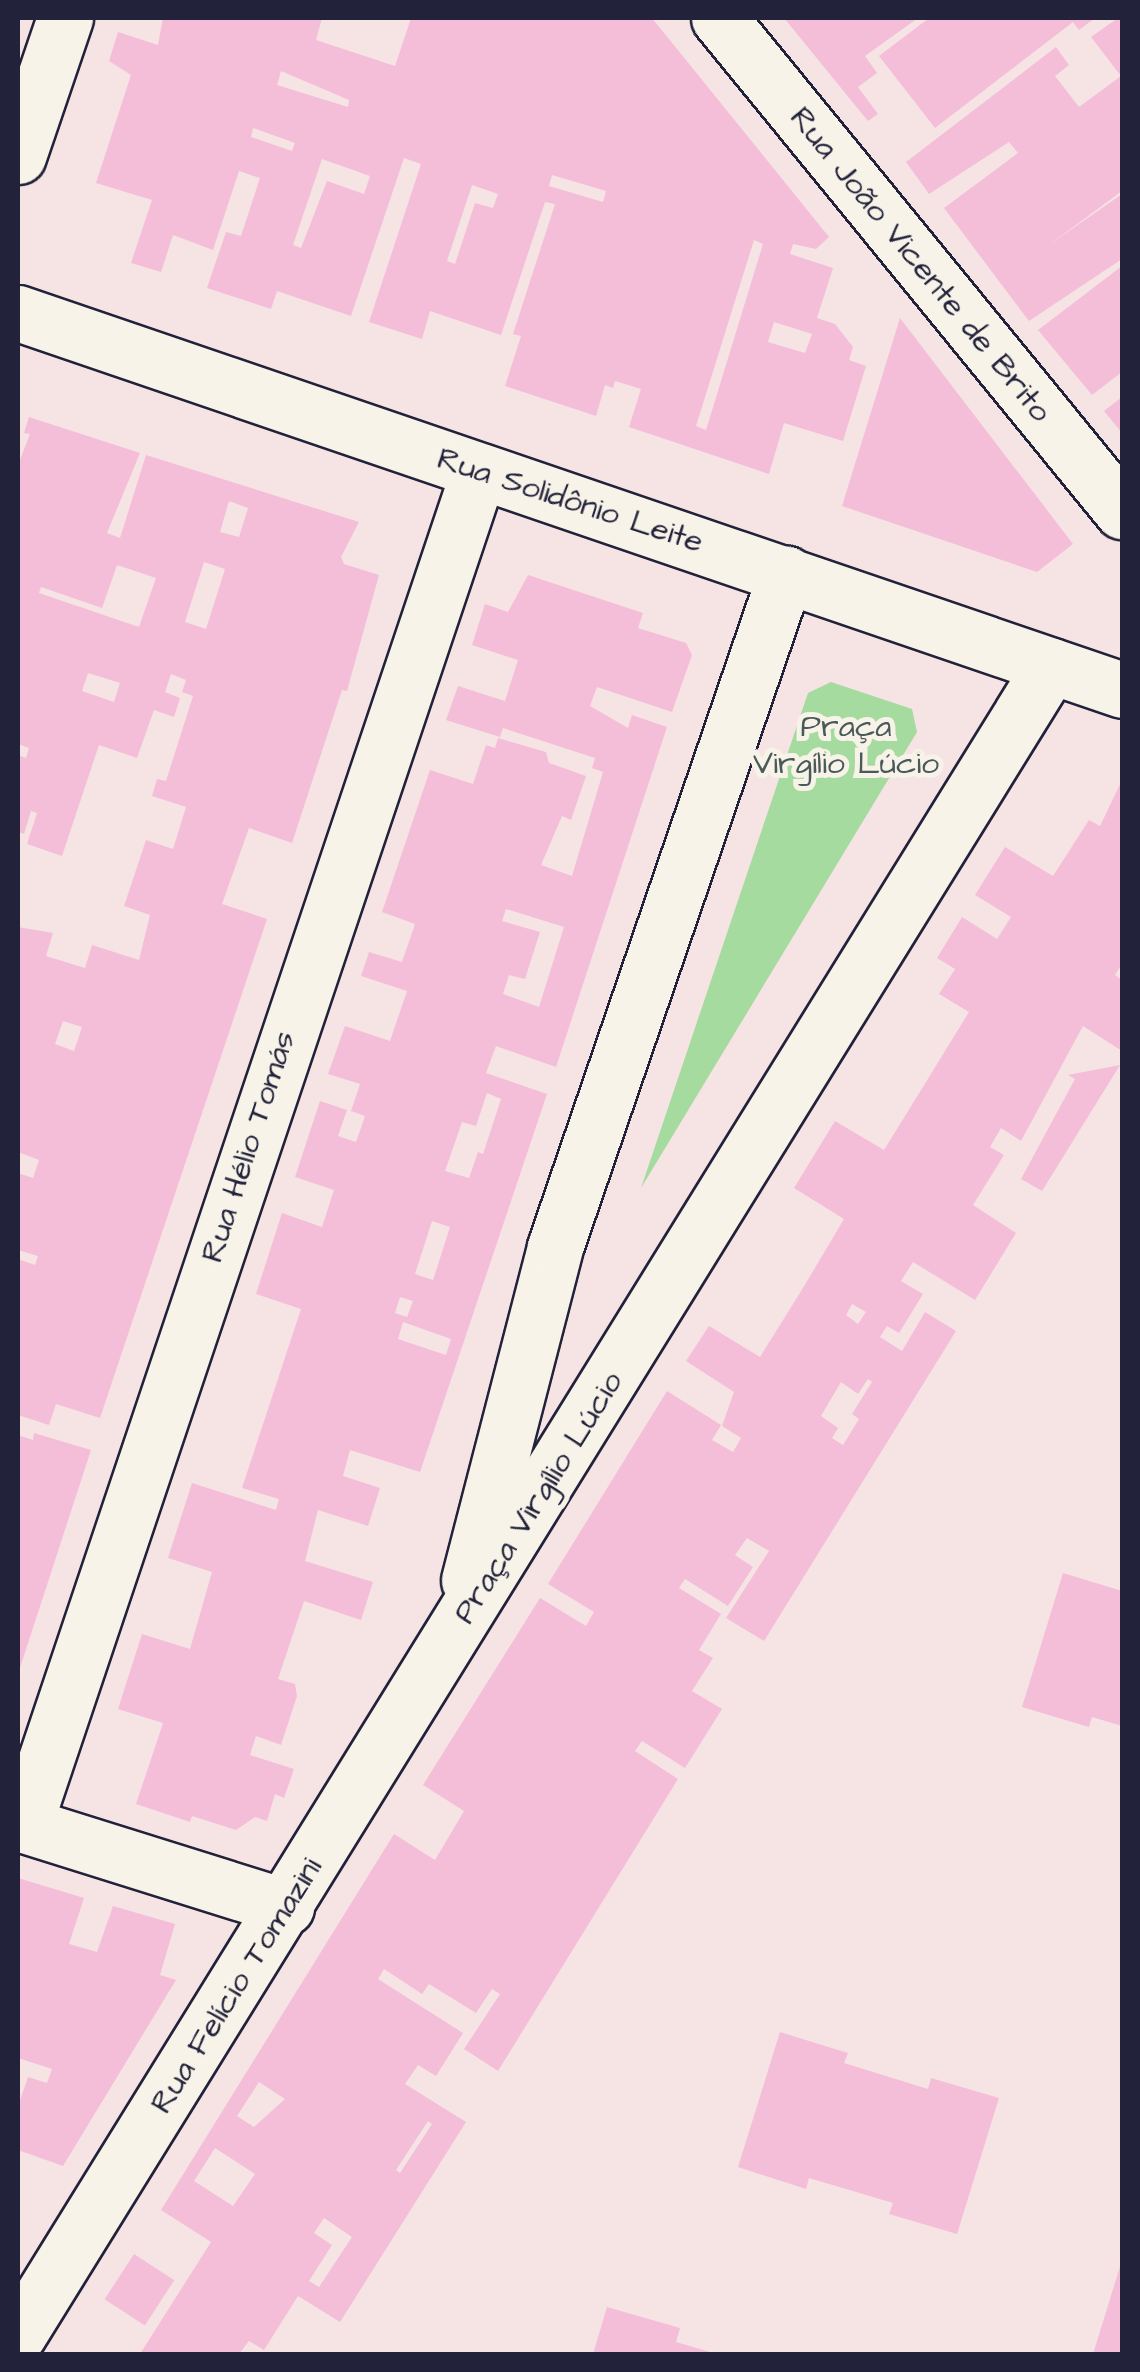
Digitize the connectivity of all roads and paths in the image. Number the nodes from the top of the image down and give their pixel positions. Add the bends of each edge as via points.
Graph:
1 (65, 18) edge
2 (718, 18) edge
3 (18, 156) edge
4 (18, 313) edge
5 (479, 471) junction
6 (1122, 511) edge
7 (786, 573) junction
8 (1051, 666) junction
9 (1122, 690) edge
10 (454, 1636) junction
11 (21, 1824) edge
12 (286, 1907) junction
13 (18, 2335) edge

1 - 3 street
2 - 6 street, Rua João Vicente de Brito
4 - 5 street, Rua Solidônio Leite
5 - 7 street, Rua Solidônio Leite
5 - 11 street, Rua Hélio Tomás
7 - 8 street, Rua Solidônio Leite
7 - 10 street, Praça Virgílio Lúcio via 555,1247
8 - 9 street, Rua Solidônio Leite
8 - 10 street, Praça Virgílio Lúcio
10 - 12 street, Rua Felício Tomazini
11 - 12 street
12 - 13 street, Rua Felício Tomazini

